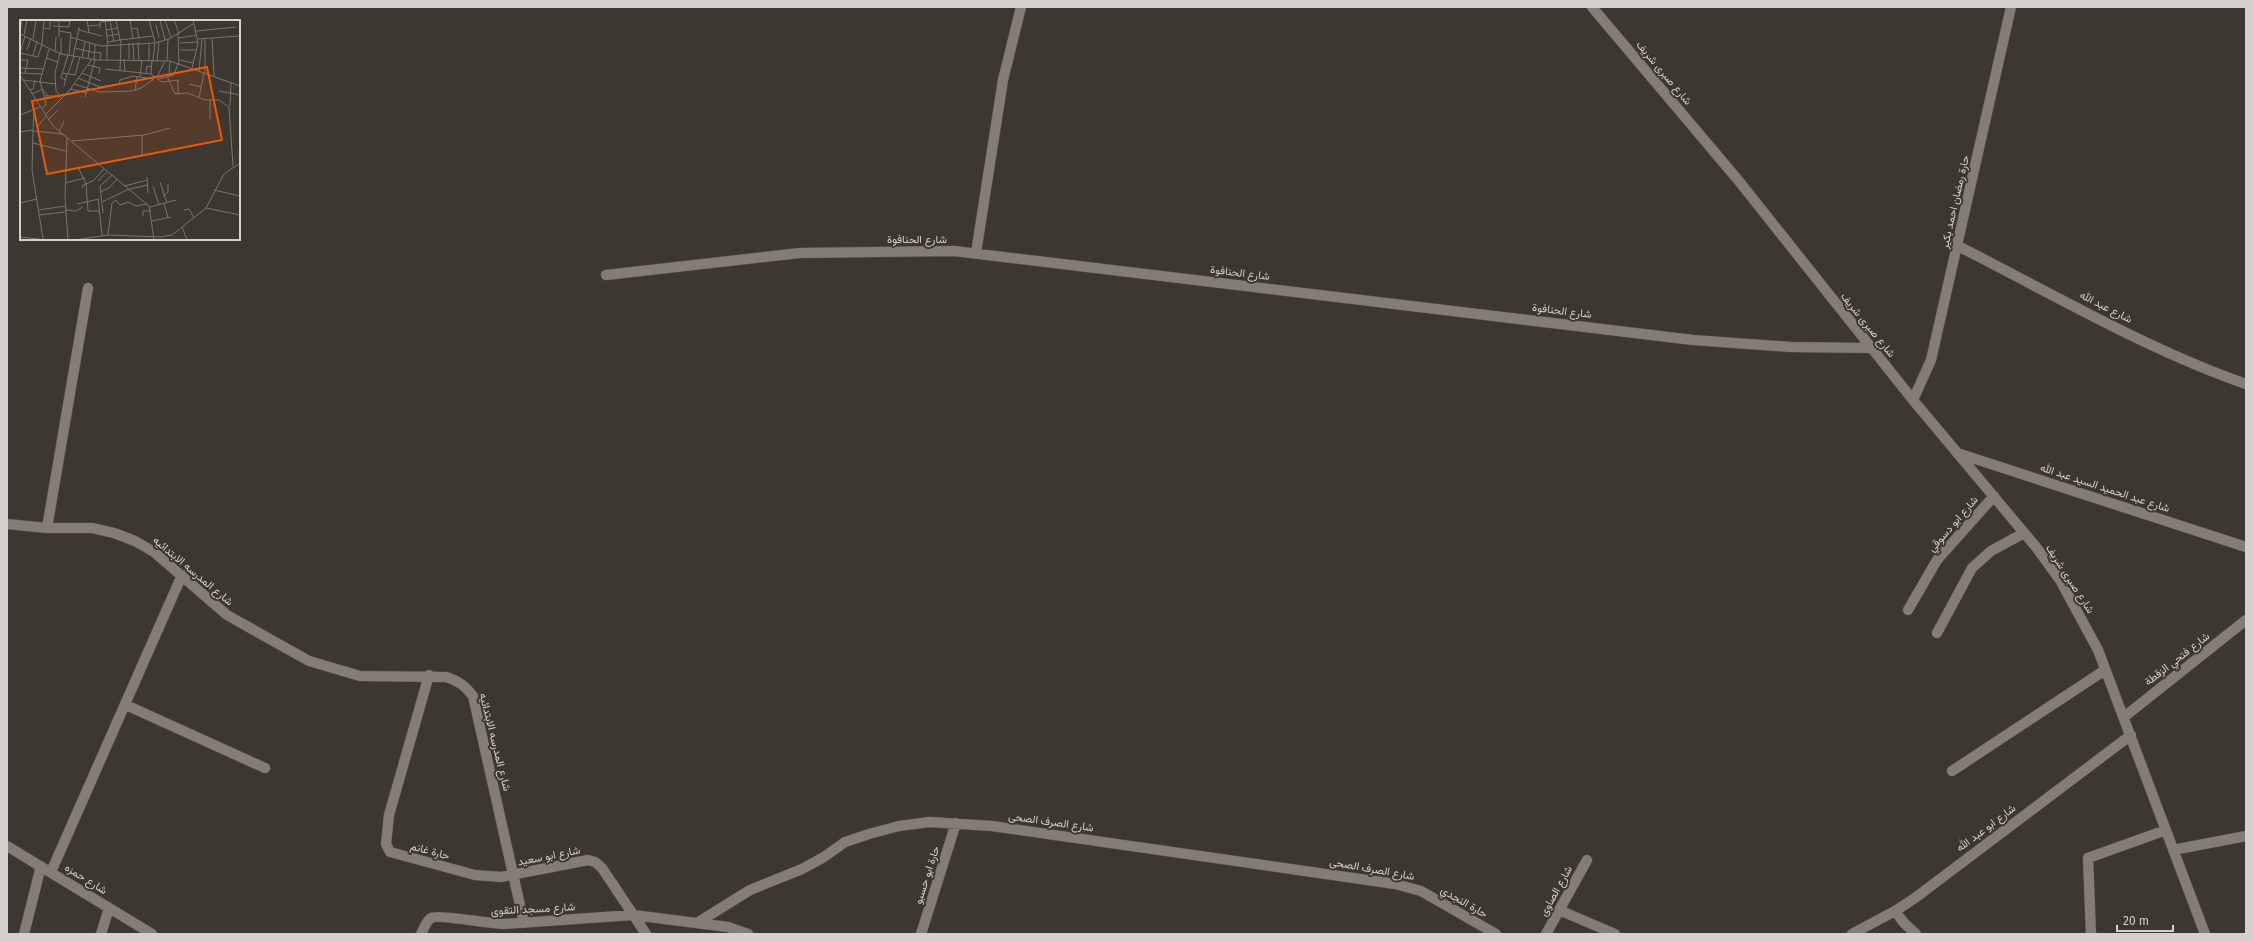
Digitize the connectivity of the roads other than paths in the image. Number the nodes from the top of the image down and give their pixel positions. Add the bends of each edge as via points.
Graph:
1 (1021, 7) edge
2 (1592, 7) edge
3 (2011, 7) edge
4 (1958, 246) junction
5 (976, 253) junction
6 (606, 274) dead end
7 (88, 288) dead end
8 (1872, 348) junction
9 (2246, 384) edge
10 (1913, 400) junction
11 (1957, 453) junction
12 (1994, 496) junction
13 (7, 524) edge
14 (47, 528) junction
15 (2024, 533) junction
16 (2246, 546) edge
17 (182, 575) junction
18 (1908, 610) dead end
19 (2246, 620) edge
20 (1937, 633) dead end
21 (2106, 670) junction
22 (429, 675) junction
23 (126, 705) junction
24 (2124, 716) junction
25 (2131, 735) junction
26 (264, 768) dead end
27 (1952, 771) dead end
28 (956, 823) junction
29 (2166, 830) junction
30 (2246, 836) edge
31 (7, 846) edge
32 (2173, 850) junction
33 (1586, 860) dead end
34 (41, 866) junction
35 (51, 872) junction
36 (514, 875) junction
37 (1421, 891) joint
38 (108, 908) junction
39 (1559, 910) junction
40 (1896, 911) junction
41 (633, 914) junction
42 (524, 923) junction
43 (697, 923) junction
44 (503, 929) edge
45 (24, 934) edge
46 (101, 934) edge
47 (152, 934) edge
48 (421, 934) edge
49 (646, 934) edge
50 (748, 934) edge
51 (920, 934) edge
52 (1496, 934) edge
53 (1546, 934) edge
54 (1615, 934) edge
55 (1852, 934) edge
56 (1916, 934) edge
57 (2091, 934) edge
58 (2205, 934) edge

1 - 5 street via 1003,80
2 - 8 street, شارع صبرى شريف via 1738,180
3 - 4 street, حارة رمضان احمد بكير
4 - 9 street, شارع عبد الله via 2150,344
4 - 10 street, حارة رمضان احمد بكير via 1931,360
5 - 6 street, شارع الحنافوة via 800,253
5 - 8 street, شارع الحنافوة via 1693,340
7 - 14 street
8 - 10 street, شارع صبرى شريف
10 - 11 street, شارع صبرى شريف
11 - 12 street, شارع صبرى شريف
11 - 16 street, شارع عبد الحميد السيد عبد الله
12 - 15 street, شارع صبرى شريف
12 - 18 street, شارع ابو دسوقي via 1937,560
13 - 14 street, شارع المدرسه الابتدائيه
14 - 17 street, شارع المدرسه الابتدائيه via 92,528 114,533 154,552
15 - 20 street via 1992,551 1972,568
15 - 21 street, شارع صبرى شريف via 2060,580 2080,614
17 - 22 street, شارع المدرسه الابتدائيه via 203,597 227,615 253,632 310,661 360,676
17 - 23 street
19 - 24 street, شارع فتحي الزقطة
21 - 24 street, شارع صبرى شريف
21 - 27 street
22 - 36 street, شارع المدرسه الابتدائيه via 457,680 473,696
22 - 36 street, حارة غانم via 392,804 386,844 394,854 475,875
23 - 26 street
23 - 35 street
24 - 25 street, شارع صبرى شريف
25 - 29 street, شارع صبرى شريف
25 - 40 street, شارع ابو عبد الله
28 - 37 street, شارع الصرف الصحى via 1378,881
28 - 43 street, شارع الصرف الصحى via 930,822 899,826 845,842 824,858 750,890
28 - 51 street, حارة ابو حسبو
29 - 32 street, شارع صبرى شريف
29 - 57 street via 2088,858
30 - 32 street
31 - 34 street, شارع حمزه
32 - 58 street, شارع صبرى شريف
33 - 39 street, شارع الصاوى
34 - 35 street, شارع حمزه
34 - 45 street
35 - 38 street, شارع حمزه
36 - 41 street, شارع ابو سعيد via 588,860 596,862
36 - 42 street, شارع المدرسه الابتدائيه
37 - 52 street, حارة النجدي
38 - 46 street
38 - 47 street, شارع حمزه
39 - 53 street, شارع الصاوى
39 - 54 street
40 - 55 street, شارع ابو عبد الله
40 - 56 street
41 - 42 street, شارع مسجد التقوى
41 - 43 street, شارع مسجد التقوى
41 - 49 street, شارع ابو سعيد
42 - 44 street, شارع مسجد التقوى
43 - 50 street, شارع مسجد التقوى via 728,927
44 - 48 street, شارع مسجد التقوى via 437,916 427,921

